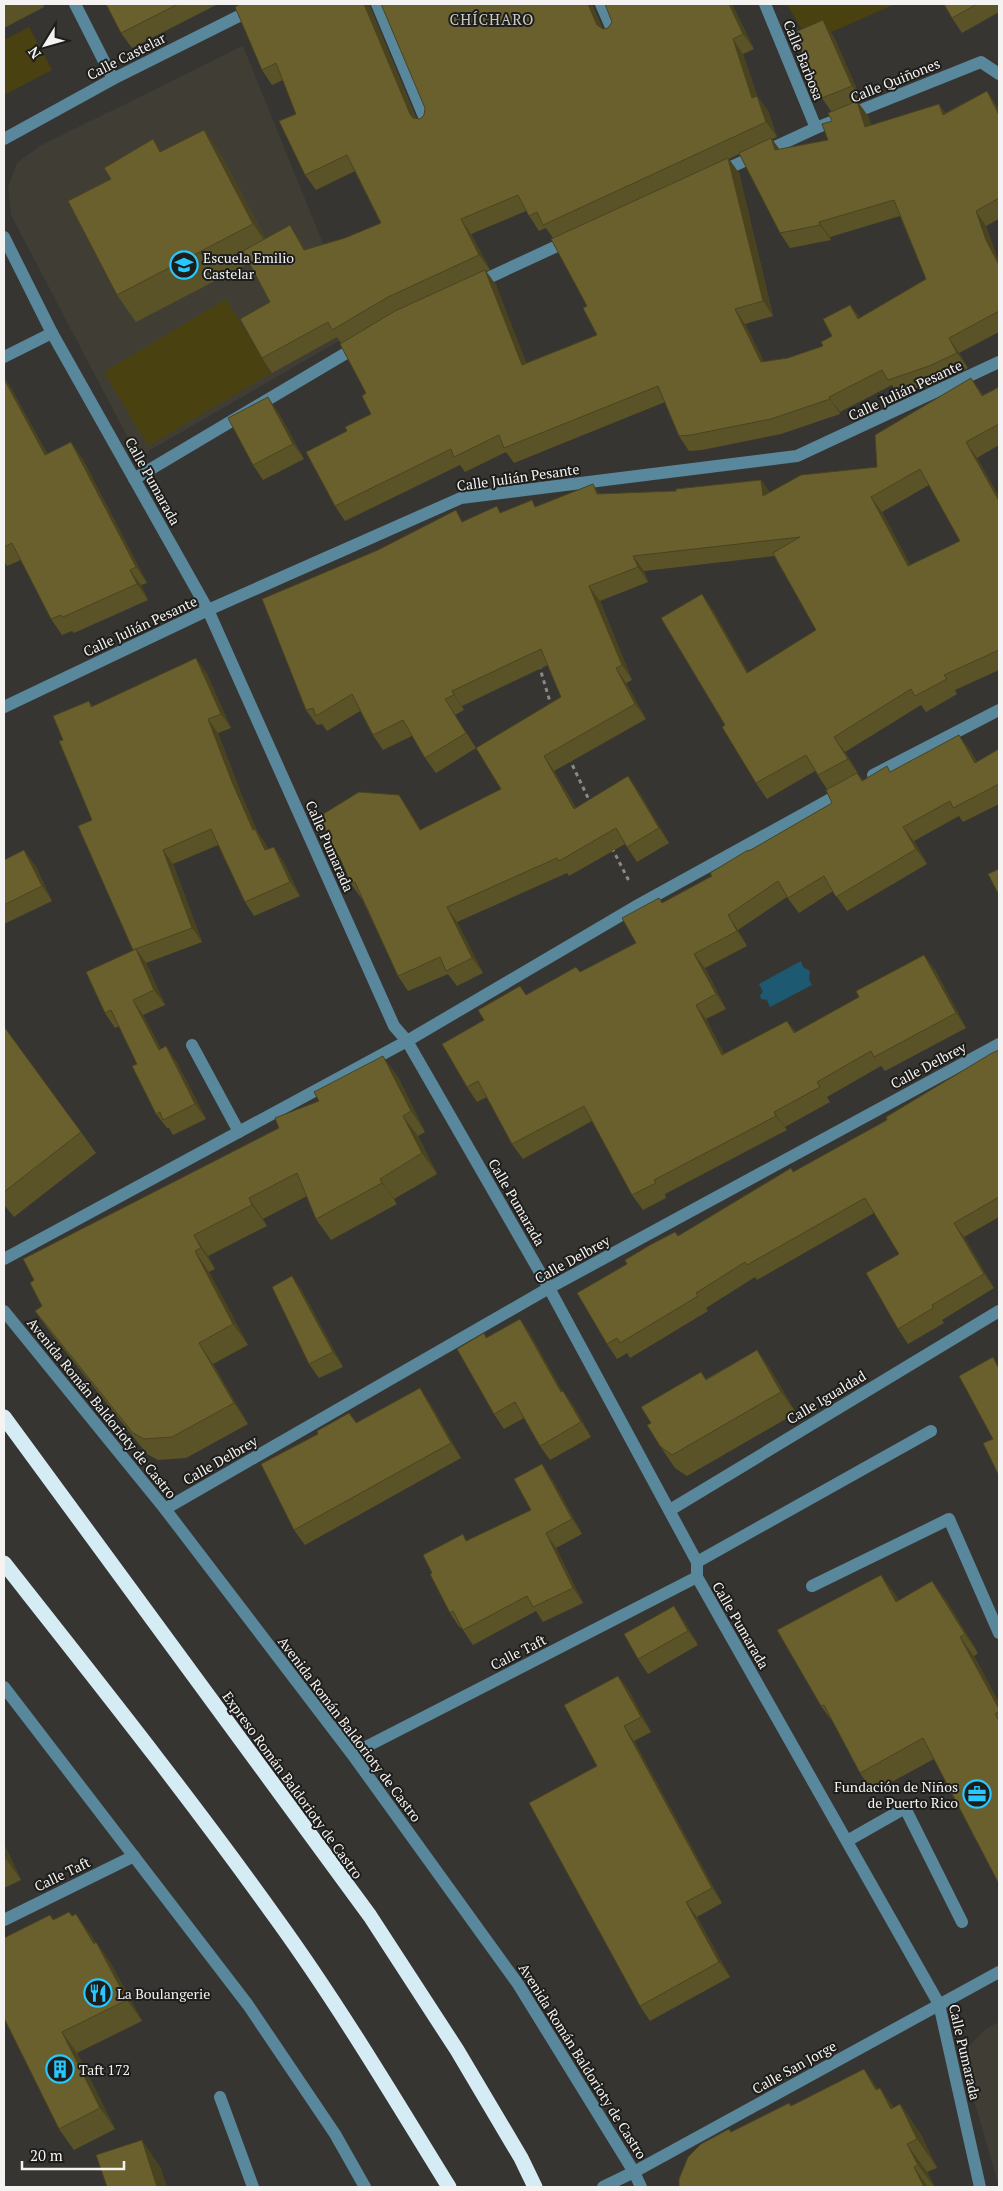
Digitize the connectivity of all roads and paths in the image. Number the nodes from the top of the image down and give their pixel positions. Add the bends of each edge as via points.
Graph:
1 (75, 4) edge
2 (263, 4) edge
3 (377, 4) edge
4 (601, 4) edge
5 (765, 4) edge
6 (615, 36) edge
7 (999, 74) edge
8 (113, 79) junction
9 (428, 126) edge
10 (816, 128) junction
11 (4, 139) edge
12 (707, 178) edge
13 (581, 236) edge
14 (4, 237) edge
15 (464, 290) edge
16 (52, 333) junction
17 (368, 339) edge
18 (4, 357) edge
19 (999, 362) edge
20 (134, 479) junction
21 (208, 610) junction
22 (537, 658) edge
23 (4, 706) edge
24 (553, 710) edge
25 (999, 710) edge
26 (567, 752) edge
27 (593, 810) edge
28 (610, 844) edge
29 (640, 904) junction
30 (407, 1041) junction
31 (999, 1044) edge
32 (192, 1045) dead end
33 (239, 1132) junction
34 (4, 1259) edge
35 (549, 1288) junction
36 (4, 1311) edge
37 (999, 1311) edge
38 (4, 1417) edge
39 (931, 1431) dead end
40 (165, 1509) junction
41 (670, 1510) junction
42 (4, 1562) edge
43 (697, 1562) junction
44 (697, 1577) junction
45 (812, 1586) dead end
46 (999, 1633) edge
47 (4, 1687) edge
48 (352, 1754) junction
49 (847, 1841) junction
50 (134, 1856) junction
51 (4, 1920) edge
52 (962, 1922) dead end
53 (999, 1972) edge
54 (939, 2004) junction
55 (220, 2097) dead end
56 (634, 2172) junction
57 (253, 2187) edge
58 (365, 2187) edge
59 (449, 2187) edge
60 (535, 2187) edge
61 (603, 2187) edge
62 (641, 2187) edge
63 (980, 2187) edge

1 - 8 street
2 - 8 street, Calle Castelar
3 - 9 street
4 - 6 street
5 - 10 street, Calle Barbosa
7 - 10 street, Calle Quiñones via 981,62
8 - 11 street, Calle Castelar
10 - 12 street, Calle Quiñones
13 - 15 street
14 - 16 street, Calle Pumarada
16 - 18 street
16 - 20 street, Calle Pumarada
17 - 20 street
19 - 21 street, Calle Julián Pesante via 798,456 461,498
20 - 21 street, Calle Pumarada
21 - 23 street, Calle Julián Pesante
21 - 30 street, Calle Pumarada via 394,1026
22 - 24 path
25 - 29 street
26 - 27 path
28 - 29 path
29 - 30 street
30 - 33 street
30 - 35 street, Calle Pumarada
31 - 35 street, Calle Delbrey
32 - 33 street
33 - 34 street
35 - 40 street, Calle Delbrey
35 - 41 street, Calle Pumarada
36 - 40 street, Avenida Román Baldorioty de Castro
37 - 41 street, Calle Igualdad
38 - 60 highway, Expreso Román Baldorioty de Castro via 370,1916 456,2050
39 - 43 street
40 - 48 street, Avenida Román Baldorioty de Castro
41 - 43 street, Calle Pumarada
42 - 59 highway via 279,1921 348,2024
43 - 44 street, Calle Pumarada
44 - 48 street, Calle Taft
44 - 49 street, Calle Pumarada
45 - 46 street via 949,1519
47 - 50 street
48 - 56 street, Avenida Román Baldorioty de Castro via 518,1984
49 - 52 street via 905,1808
49 - 54 street, Calle Pumarada
50 - 51 street, Calle Taft
50 - 58 street via 248,2006 335,2134
53 - 54 street, Calle San Jorge
54 - 56 street, Calle San Jorge
54 - 63 street, Calle Pumarada
55 - 57 street
56 - 61 street, Calle San Jorge
56 - 62 street, Avenida Román Baldorioty de Castro

